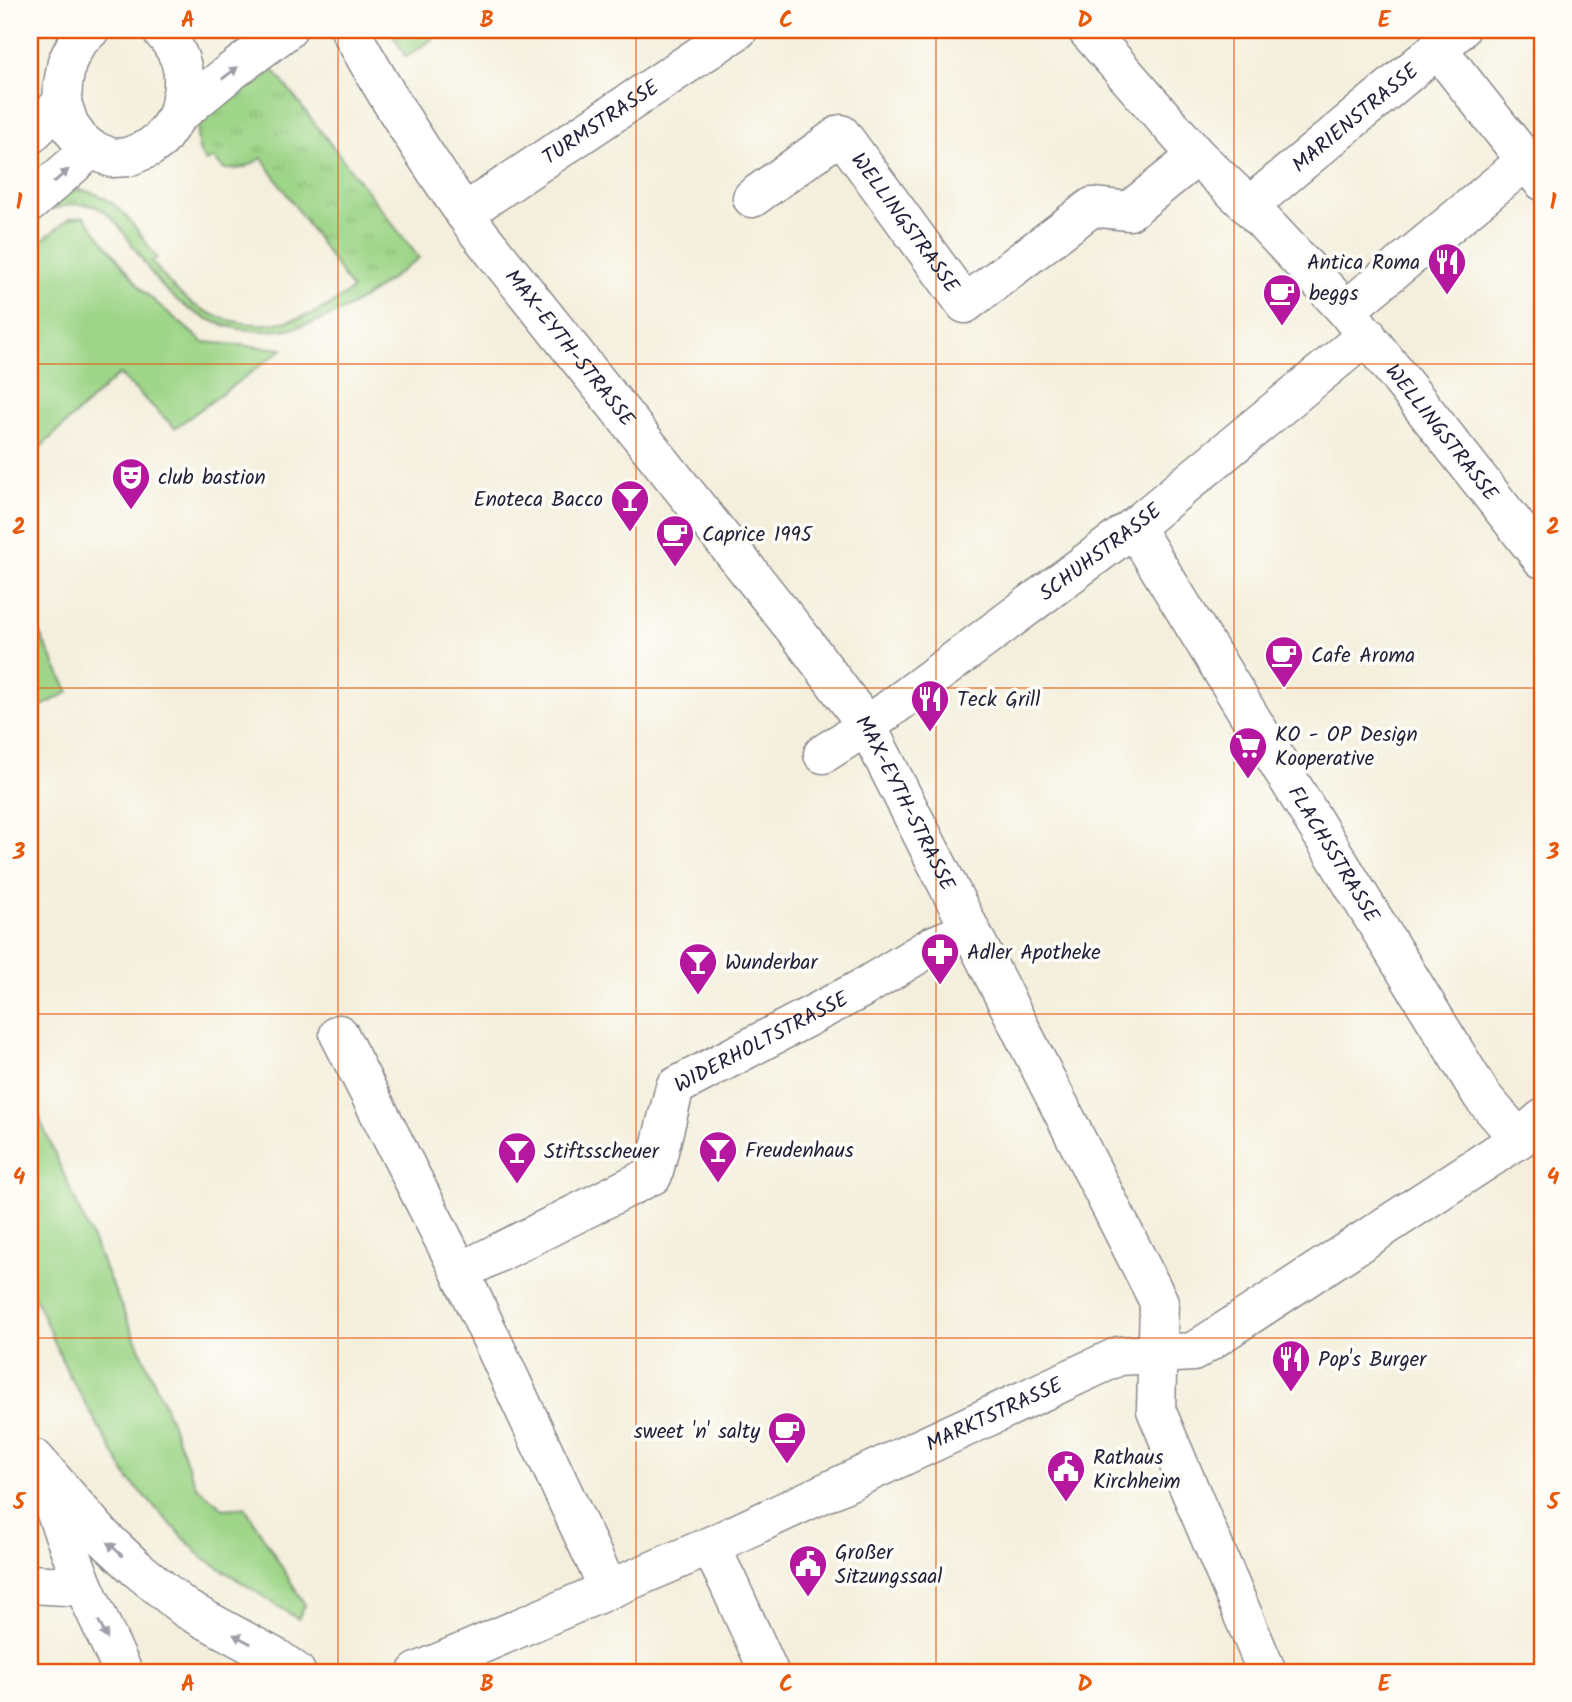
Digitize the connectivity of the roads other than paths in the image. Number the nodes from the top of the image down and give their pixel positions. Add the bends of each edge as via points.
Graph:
1 (287, 30) edge
2 (350, 30) edge
3 (738, 30) edge
4 (1087, 30) edge
5 (173, 33) edge
6 (79, 34) edge
7 (1449, 39) edge
8 (62, 103) junction
9 (177, 116) junction
10 (30, 135) edge
11 (91, 149) junction
12 (1197, 156) junction
13 (1535, 171) edge
14 (752, 198) dead end
15 (30, 203) edge
16 (1249, 206) junction
17 (464, 213) junction
18 (1357, 323) junction
19 (1133, 527) junction
20 (1542, 559) edge
21 (867, 726) junction
22 (823, 754) dead end
23 (970, 930) junction
24 (340, 1034) dead end
25 (1531, 1129) edge
26 (460, 1272) junction
27 (1158, 1354) junction
28 (32, 1453) edge
29 (710, 1545) junction
30 (30, 1584) edge
31 (84, 1587) junction
32 (608, 1588) junction
33 (186, 1609) junction
34 (123, 1672) edge
35 (296, 1672) edge
36 (417, 1672) edge
37 (769, 1672) edge
38 (1267, 1672) edge

9 -> 1 street
2 - 17 street, MAX-EYTH-STRASSE
3 - 17 street, TURMSTRASSE
4 - 12 street, WELLINGSTRASSE
5 - 9 street via 183,71 184,92
6 - 8 street via 67,62
7 - 13 street
7 - 16 street, MARIENSTRASSE
8 - 10 street
8 - 11 street via 69,126
9 - 11 street via 161,139 128,157 112,158
15 -> 11 street
12 - 14 street, WELLINGSTRASSE via 1129,211 1092,207 965,304 841,134
12 - 16 street, WELLINGSTRASSE
13 - 18 street, SCHUHSTRASSE
16 - 18 street, WELLINGSTRASSE
17 - 21 street, MAX-EYTH-STRASSE
18 - 19 street, SCHUHSTRASSE
18 - 20 street, WELLINGSTRASSE
19 - 21 street, SCHUHSTRASSE
19 - 25 street, FLACHSSTRASSE via 1482,1096
21 - 22 street, SCHUHSTRASSE
21 - 23 street, MAX-EYTH-STRASSE
23 - 26 street, WIDERHOLTSTRASSE via 932,946 861,989 675,1087 653,1175
23 - 27 street, MAX-EYTH-STRASSE via 1159,1302
24 - 26 street
25 - 27 street, MARKTSTRASSE via 1193,1352
26 - 32 street
27 - 29 street, MARKTSTRASSE via 1119,1356
27 - 38 street, MAX-EYTH-STRASSE via 1156,1410
28 - 31 street
33 -> 28 street via 103,1537
29 - 32 street, MARKTSTRASSE
29 - 37 street
30 - 31 street
31 - 33 street via 139,1595
31 -> 34 street
32 - 36 street, MARKTSTRASSE
35 -> 33 street

